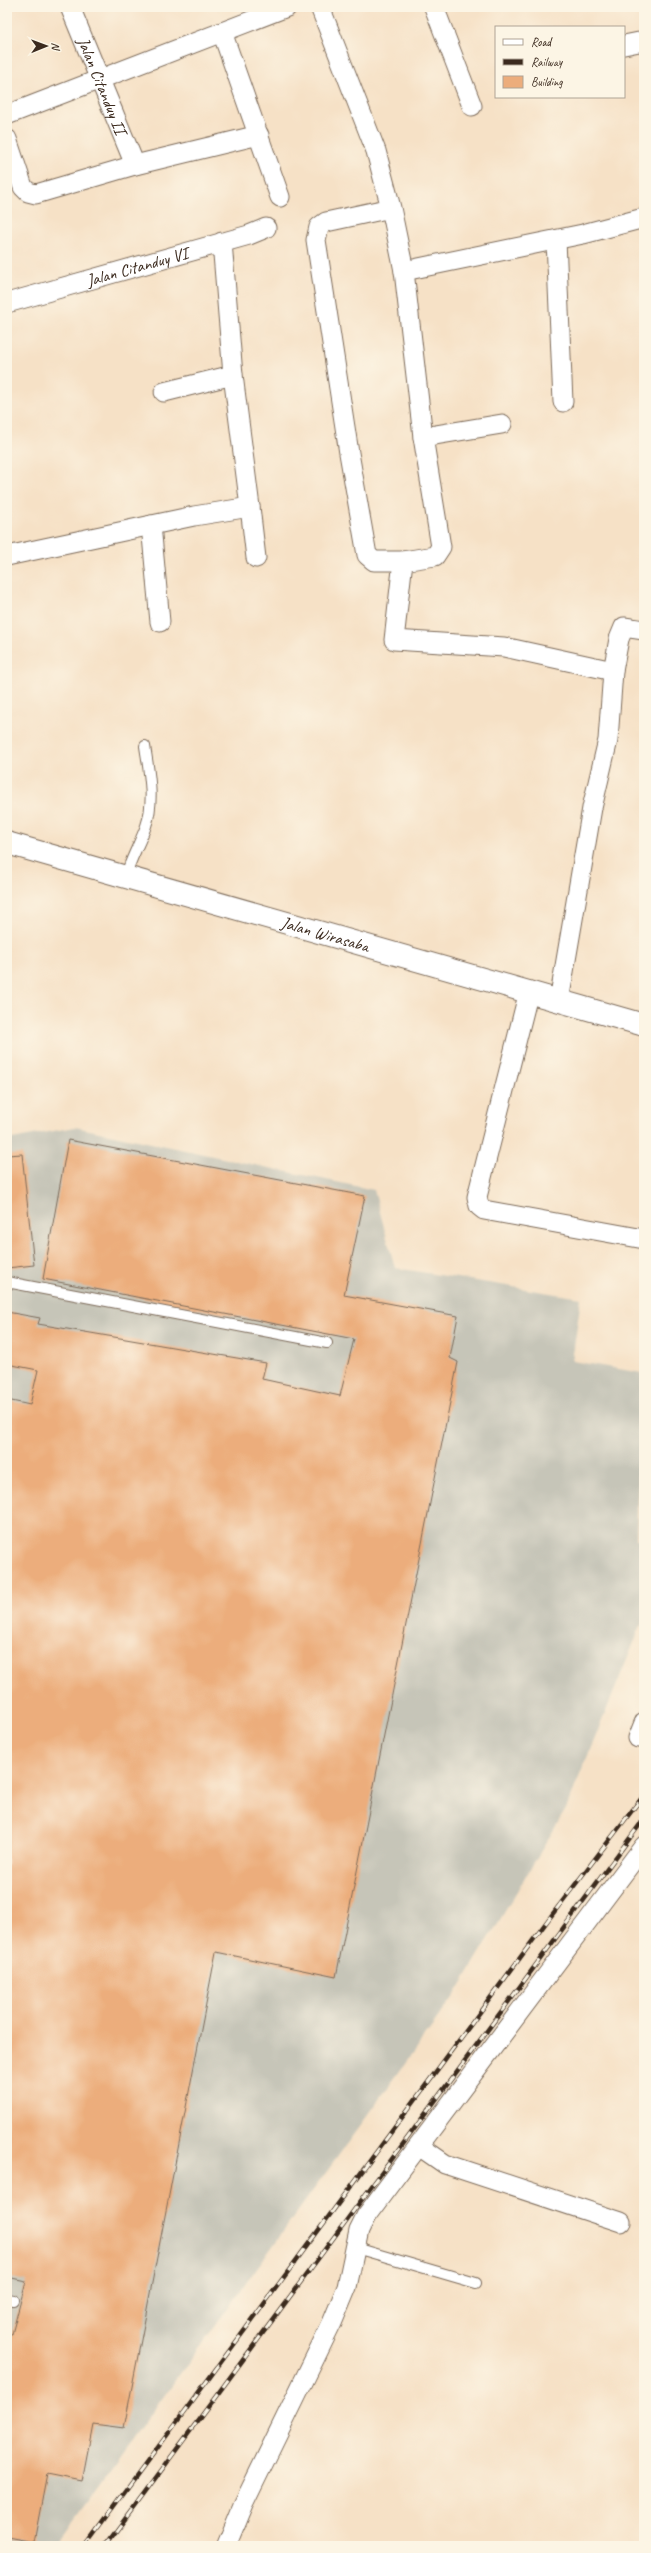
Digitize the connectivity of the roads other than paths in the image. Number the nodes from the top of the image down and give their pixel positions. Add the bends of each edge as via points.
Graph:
1 (70, 7) edge
2 (288, 7) edge
3 (320, 7) edge
4 (434, 7) edge
5 (222, 32) junction
6 (644, 41) edge
7 (625, 45) edge
8 (101, 79) junction
9 (472, 106) dead end
10 (7, 115) edge
11 (259, 135) junction
12 (7, 139) edge
13 (135, 165) junction
14 (280, 197) dead end
15 (391, 208) junction
16 (644, 218) edge
17 (266, 228) dead end
18 (556, 240) junction
19 (222, 242) junction
20 (404, 271) junction
21 (7, 303) edge
22 (233, 375) junction
23 (164, 392) dead end
24 (563, 402) dead end
25 (502, 424) dead end
26 (423, 437) junction
27 (250, 507) junction
28 (151, 525) junction
29 (7, 556) edge
30 (256, 558) dead end
31 (403, 561) junction
32 (160, 622) dead end
33 (644, 630) edge
34 (613, 672) junction
35 (145, 746) dead end
36 (7, 843) edge
37 (126, 875) junction
38 (529, 991) junction
39 (559, 1001) junction
40 (644, 1025) edge
41 (644, 1238) edge
42 (7, 1282) edge
43 (327, 1344) dead end
44 (644, 1846) edge
45 (419, 2146) junction
46 (621, 2222) dead end
47 (356, 2248) junction
48 (476, 2282) dead end
49 (226, 2546) edge

1 - 8 street, Jalan Citanduy II
2 - 5 street
3 - 15 street via 376,151
4 - 9 street
5 - 8 street
5 - 11 street
6 - 7 street
8 - 10 street
8 - 13 street, Jalan Citanduy II
11 - 13 street
11 - 14 street
12 - 13 street via 23,187 28,192 49,191
15 - 20 street
15 - 31 street via 326,222 318,227 316,240 367,555 374,561
16 - 18 street
17 - 19 street, Jalan Citanduy VI
18 - 20 street
18 - 24 street
19 - 21 street, Jalan Citanduy VI
19 - 22 street
20 - 26 street
22 - 23 street
22 - 27 street
25 - 26 street
26 - 31 street via 441,547 435,556
27 - 28 street
27 - 30 street
28 - 29 street
28 - 32 street
31 - 34 street via 394,640 504,648
33 - 34 street via 627,627 622,630
34 - 39 street via 608,740 592,808
35 - 37 lane via 151,789 150,808 146,827
36 - 37 main road, Jalan Wirasaba
37 - 38 main road, Jalan Wirasaba
38 - 39 main road, Jalan Wirasaba
38 - 41 street via 477,1198 479,1206 484,1210
39 - 40 main road, Jalan Wirasaba
42 - 43 lane
44 - 45 street
45 - 46 street via 445,2164
45 - 47 street via 366,2216 358,2230
47 - 48 lane
47 - 49 street via 347,2288 332,2323 243,2505

